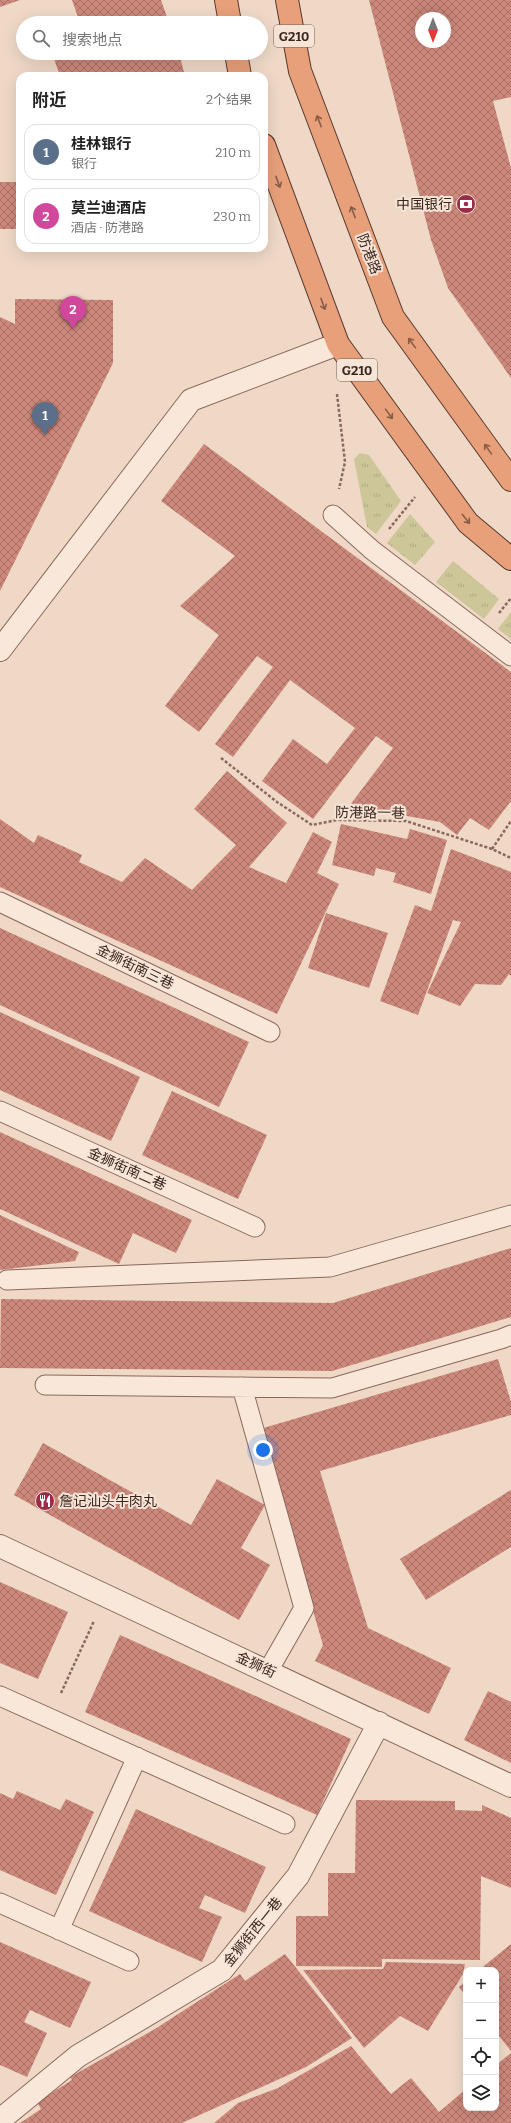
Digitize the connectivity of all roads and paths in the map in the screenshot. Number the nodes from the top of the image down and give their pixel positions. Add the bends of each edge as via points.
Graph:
1 (226, 0) edge
2 (287, 0) edge
3 (298, 0) edge
4 (229, 16) edge
5 (237, 60) edge
6 (300, 71) junction
7 (239, 72) edge
8 (268, 156) edge
9 (338, 344) junction
10 (337, 387) dead end
11 (511, 480) edge
12 (415, 497) dead end
13 (333, 515) joint
14 (372, 550) junction
15 (511, 559) edge
16 (0, 650) edge
17 (511, 656) edge
18 (221, 758) dead end
19 (511, 821) edge
20 (492, 849) junction
21 (511, 858) edge
22 (0, 902) edge
23 (270, 1032) dead end
24 (0, 1111) edge
25 (511, 1215) edge
26 (255, 1227) dead end
27 (7, 1280) dead end
28 (511, 1335) edge
29 (45, 1385) dead end
30 (242, 1387) junction
31 (0, 1546) edge
32 (105, 1595) junction
33 (268, 1671) junction
34 (0, 1696) edge
35 (50, 1718) junction
36 (379, 1723) junction
37 (137, 1757) junction
38 (511, 1786) edge
39 (285, 1824) dead end
40 (0, 1904) edge
41 (59, 1930) junction
42 (129, 1961) dead end
43 (0, 2120) edge

1 - 4 highway
2 - 6 highway, 防港路 / G210
3 - 6 street
5 - 7 highway
11 -> 6 highway, 防港路 / G210 via 393,317
8 -> 9 highway, G210
9 -> 15 highway, G210 via 468,523
9 - 16 street via 191,400
10 - 13 path via 345,462
12 - 14 path
13 - 14 lane
14 - 17 lane
18 - 20 path, 防港路一巷 via 312,826 337,820 406,821
19 - 20 path
20 - 21 path, 防港路一巷
22 - 23 lane, 金狮街南三巷
24 - 26 lane, 金狮街南二巷
25 - 27 lane via 330,1267
28 - 30 lane via 332,1388
29 - 30 lane
30 - 33 lane via 304,1608
31 - 32 street, 金狮街
32 - 33 street, 金狮街
32 - 35 path
33 - 36 street, 金狮街
34 - 35 lane
35 - 37 lane
36 - 38 street, 金狮街
36 - 43 street, 金狮街西一巷 via 298,1876 222,1970 78,2056
37 - 39 lane
37 - 41 lane
40 - 41 lane
41 - 42 lane

